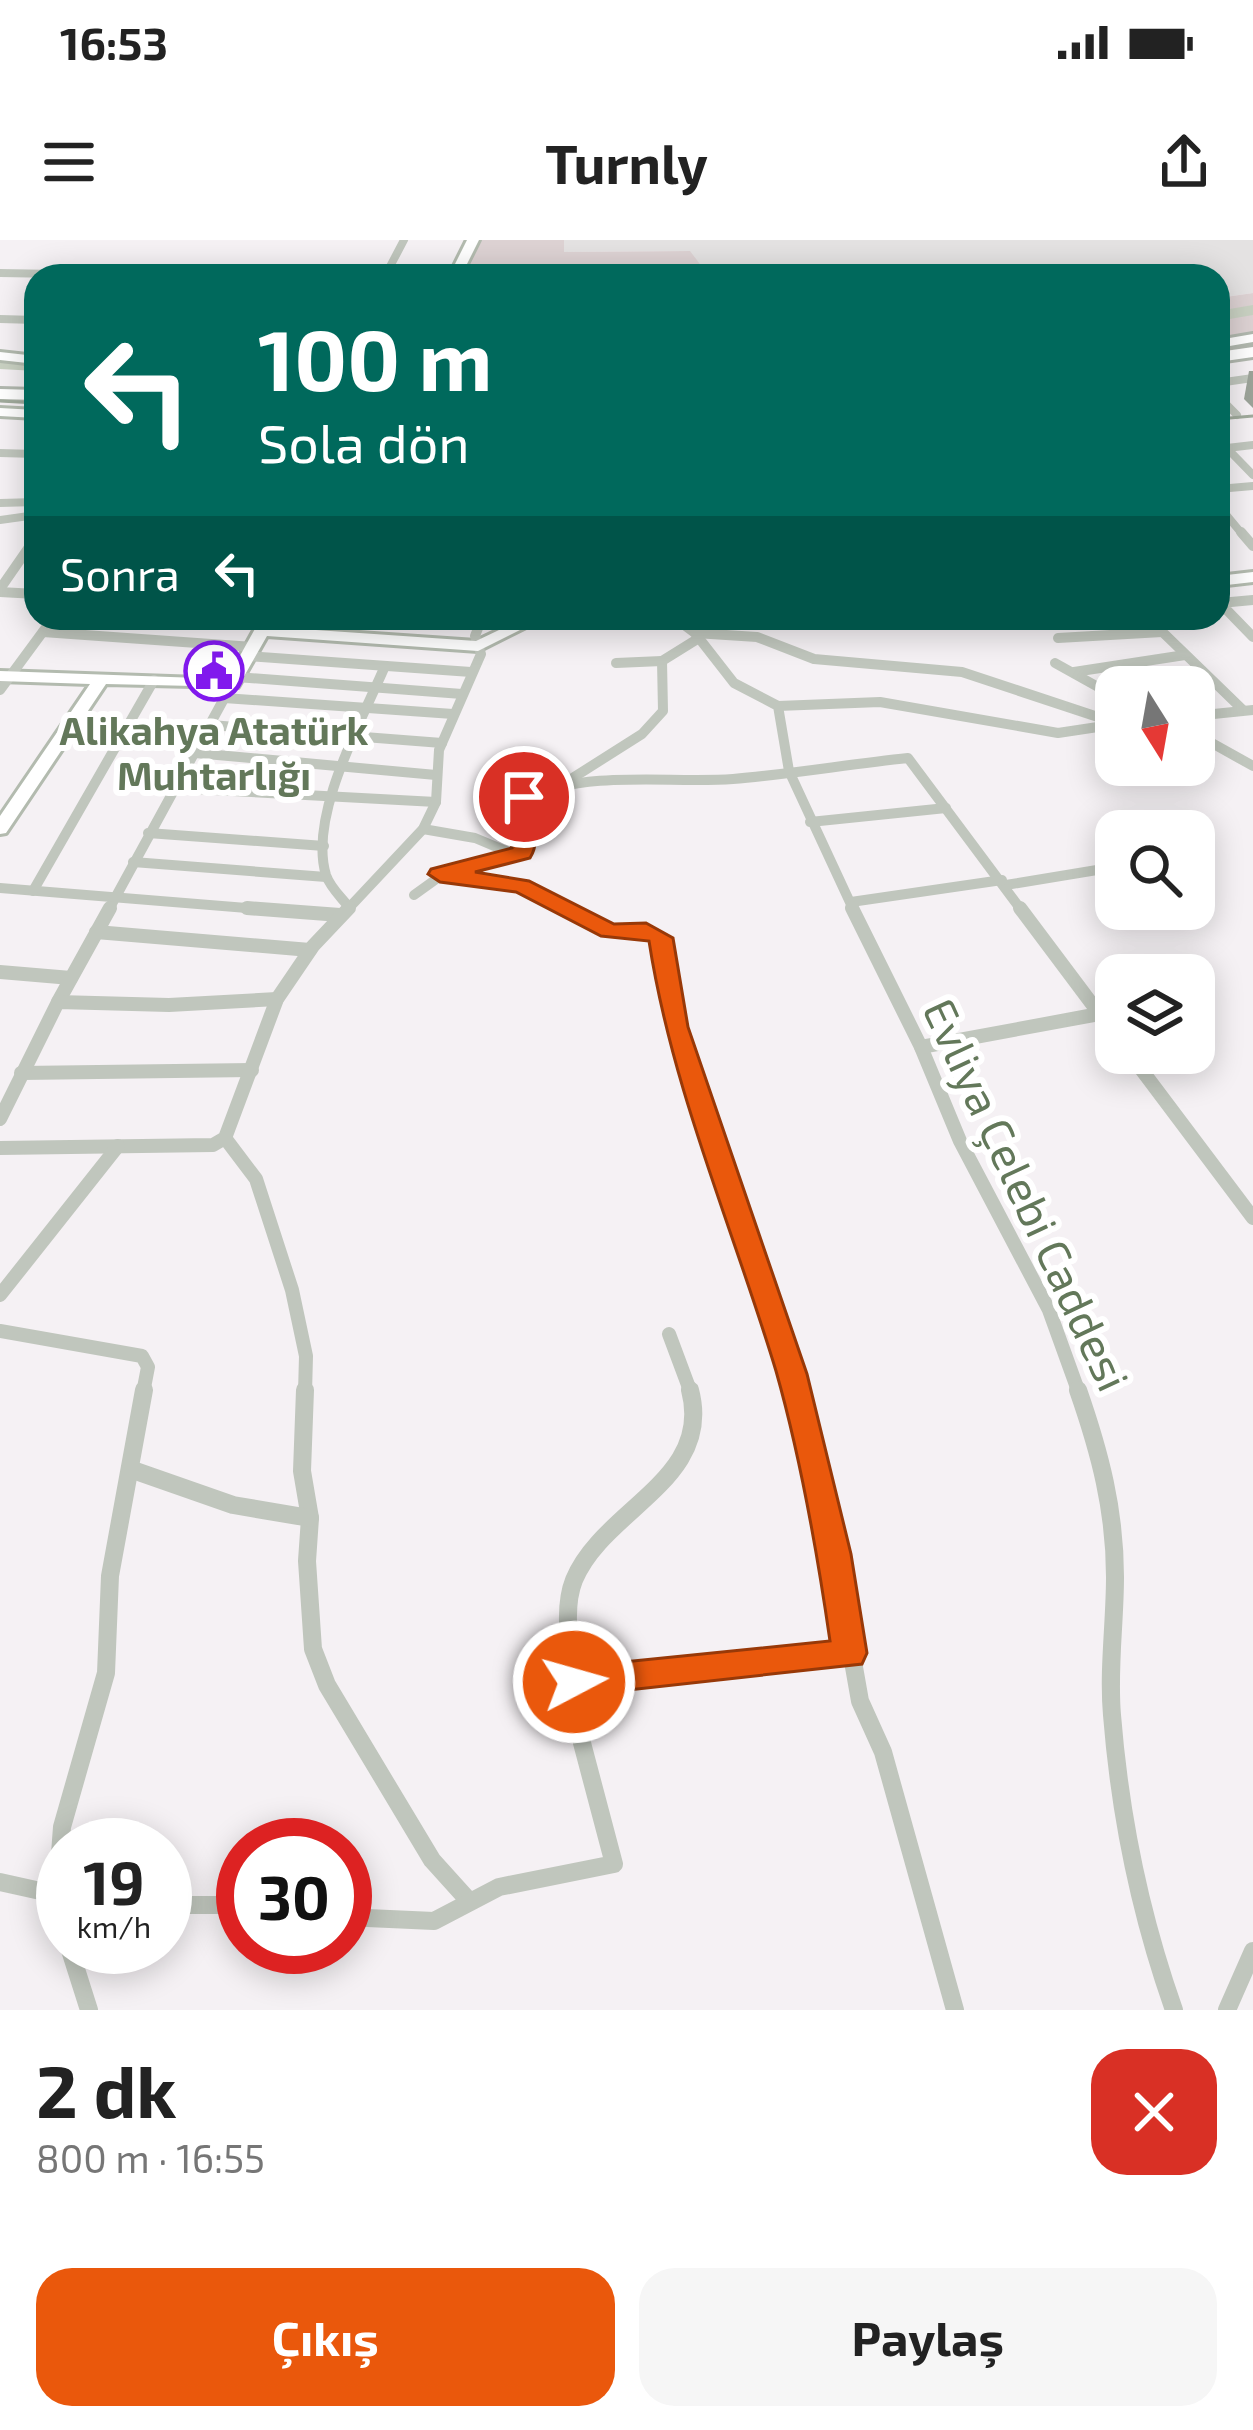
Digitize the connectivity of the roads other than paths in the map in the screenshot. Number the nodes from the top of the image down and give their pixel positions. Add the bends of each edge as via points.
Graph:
1 (1230, 408) edge
2 (1237, 415) dead end
3 (1230, 451) edge
4 (1253, 475) edge
5 (1230, 519) edge
6 (1253, 546) edge
7 (24, 555) edge
8 (0, 568) edge
9 (15, 568) junction
10 (0, 590) edge
11 (1230, 613) edge
12 (478, 630) edge
13 (511, 630) edge
14 (691, 630) edge
15 (43, 632) joint
16 (1162, 632) joint
17 (697, 635) junction
18 (1253, 637) edge
19 (258, 638) edge
20 (1058, 638) dead end
21 (383, 639) junction
22 (478, 646) junction
23 (1185, 655) junction
24 (616, 662) dead end
25 (662, 662) junction
26 (1055, 663) dead end
27 (380, 665) junction
28 (1196, 666) edge
29 (471, 672) junction
30 (1074, 672) junction
31 (103, 677) junction
32 (4, 680) edge
33 (154, 680) junction
34 (1095, 684) edge
35 (1215, 684) edge
36 (231, 686) junction
37 (377, 687) junction
38 (462, 694) junction
39 (778, 706) junction
40 (370, 709) junction
41 (1248, 710) edge
42 (453, 714) junction
43 (1215, 714) edge
44 (1095, 717) edge
45 (210, 725) junction
46 (1095, 727) edge
47 (1215, 728) edge
48 (358, 735) junction
49 (442, 742) junction
50 (1217, 743) joint
51 (195, 753) junction
52 (345, 764) junction
53 (1253, 766) edge
54 (789, 771) junction
55 (436, 775) junction
56 (176, 788) junction
57 (555, 789) junction
58 (334, 799) junction
59 (436, 802) junction
60 (946, 808) junction
61 (810, 822) junction
62 (0, 829) edge
63 (423, 829) junction
64 (148, 833) junction
65 (324, 846) junction
66 (518, 856) junction
67 (133, 862) junction
68 (1095, 870) edge
69 (440, 874) junction
70 (326, 878) junction
71 (1004, 882) junction
72 (0, 888) edge
73 (33, 891) junction
74 (414, 895) dead end
75 (114, 897) junction
76 (851, 902) junction
77 (345, 910) junction
78 (96, 932) junction
79 (310, 950) junction
80 (0, 972) edge
81 (71, 977) junction
82 (277, 999) junction
83 (58, 1003) junction
84 (1095, 1008) edge
85 (1095, 1015) edge
86 (921, 1047) junction
87 (252, 1070) junction
88 (21, 1073) junction
89 (1145, 1074) edge
90 (2, 1111) edge
91 (225, 1138) junction
92 (118, 1146) junction
93 (0, 1148) edge
94 (1253, 1218) edge
95 (0, 1295) edge
96 (0, 1331) edge
97 (669, 1334) dead end
98 (130, 1469) junction
99 (310, 1518) junction
100 (849, 1653) junction
101 (574, 1682) junction
102 (65, 1818) edge
103 (0, 1882) edge
104 (36, 1890) edge
105 (469, 1901) junction
106 (372, 1920) edge
107 (1253, 1951) edge
108 (78, 1974) edge
109 (89, 2010) edge
110 (955, 2010) edge
111 (1174, 2010) edge
112 (1227, 2010) edge

1 - 2 street
3 - 4 street
5 - 6 street
7 - 9 street
8 - 9 street
9 - 10 street
11 - 18 street
12 - 22 street
13 - 22 street
14 - 17 street
15 - 19 street
15 - 32 street
16 - 20 street
16 - 23 street
17 - 25 street
17 - 39 street via 734,683
17 - 44 street via 757,637 814,659 962,672
19 - 21 street
19 - 27 street
19 - 36 street
21 - 22 street
21 - 27 street
22 - 29 street
23 - 28 street
23 - 30 street
24 - 25 street
25 - 57 street via 662,711 643,734
26 - 30 street
27 - 29 street
27 - 37 street
29 - 38 street
30 - 34 street
31 - 32 street
31 - 33 street
31 - 62 street
33 - 36 street
33 - 73 street
35 - 41 street
36 - 37 street
36 - 40 street
36 - 45 street
37 - 38 street
37 - 40 street
38 - 42 street
39 - 46 street via 880,702 1058,733
39 - 54 street, Evliya Çelebi Caddesi
40 - 42 street
40 - 48 street
41 - 43 street
42 - 49 street
45 - 48 street
45 - 51 street
47 - 50 street
48 - 49 street
48 - 52 street
49 - 55 street
50 - 53 street
51 - 52 street
51 - 56 street
52 - 55 street
52 - 58 street
54 - 57 street
54 - 60 street via 908,758
54 - 61 street, Evliya Çelebi Caddesi
55 - 59 street
56 - 58 street
56 - 64 street
57 - 66 street via 516,802 525,844
58 - 59 street
58 - 65 street
59 - 63 street
60 - 61 street
60 - 71 street
61 - 76 street, Evliya Çelebi Caddesi
63 - 66 street
63 - 77 street
64 - 65 street
64 - 67 street
65 - 70 street
66 - 69 street
67 - 70 street
67 - 75 street
68 - 71 street
69 - 74 street
69 - 100 street via 520,886 610,931 660,938 675,1027 792,1374
70 - 77 street
71 - 76 street
71 - 84 street
72 - 73 street
73 - 75 street
75 - 77 street
75 - 78 street
76 - 86 street, Evliya Çelebi Caddesi
77 - 79 street
78 - 79 street
78 - 81 street
79 - 82 street
80 - 81 street
81 - 83 street
82 - 83 street
82 - 87 street
83 - 88 street
85 - 86 street
86 - 111 street, Evliya Çelebi Caddesi via 960,1141 1049,1310 1105,1468 1115,1574 1111,1711 1131,1859
87 - 88 street
87 - 91 street
88 - 90 street
89 - 94 street
91 - 92 street via 213,1145
91 - 99 street via 256,1179 292,1290 306,1355 302,1471
92 - 93 street
92 - 95 street
96 - 98 street via 142,1356 148,1377
97 - 101 street via 694,1409 692,1439 575,1579
98 - 99 street via 233,1505
98 - 102 street via 110,1576 106,1673
99 - 105 street via 308,1616 327,1685 432,1860
100 - 101 street
100 - 110 street
101 - 105 street via 614,1864 499,1887
103 - 104 street
105 - 106 street via 434,1922
107 - 112 street
108 - 109 street

